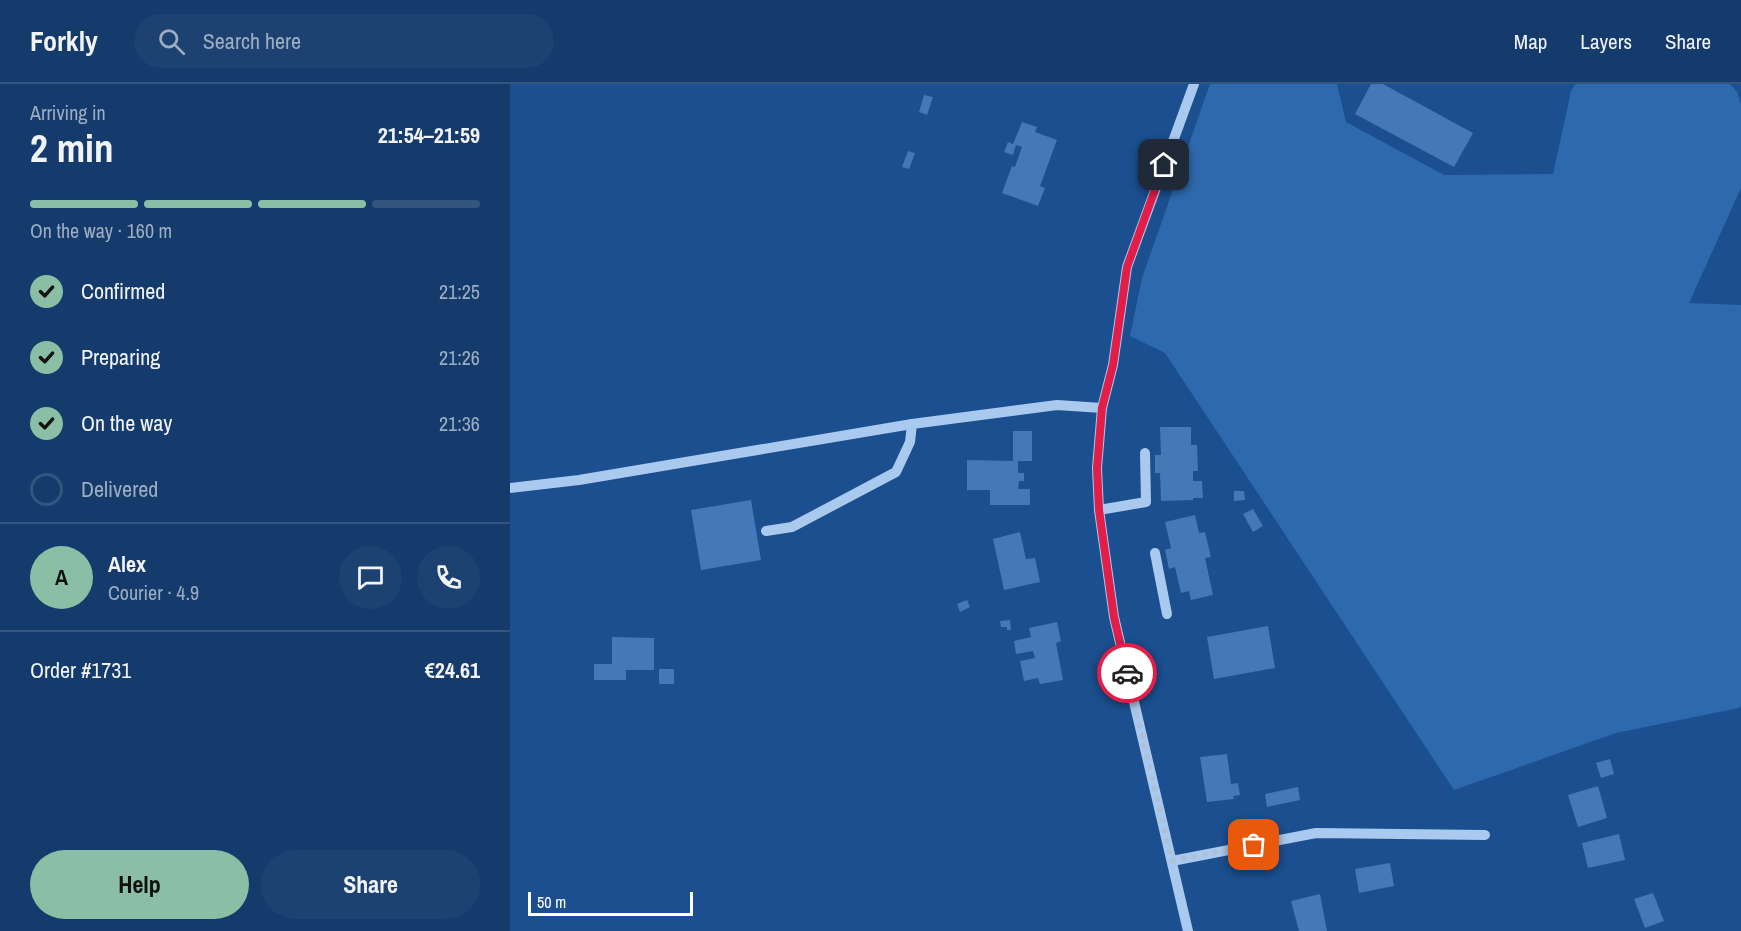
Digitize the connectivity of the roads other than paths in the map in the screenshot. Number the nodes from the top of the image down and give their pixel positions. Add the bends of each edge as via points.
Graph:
1 (1194, 84) edge
2 (1102, 408) junction
3 (912, 424) junction
4 (1145, 453) dead end
5 (510, 488) edge
6 (1099, 510) junction
7 (766, 531) dead end
8 (1155, 553) dead end
9 (1167, 614) dead end
10 (1485, 835) dead end
11 (1172, 861) junction
12 (1188, 931) edge

1 - 2 street via 1127,267 1113,365
2 - 3 street via 1057,405
2 - 6 street via 1097,468
3 - 5 street
3 - 7 street via 910,442 896,472 792,527
4 - 6 street via 1146,502
6 - 11 street via 1116,625
8 - 9 street
10 - 11 street via 1316,833
11 - 12 street

